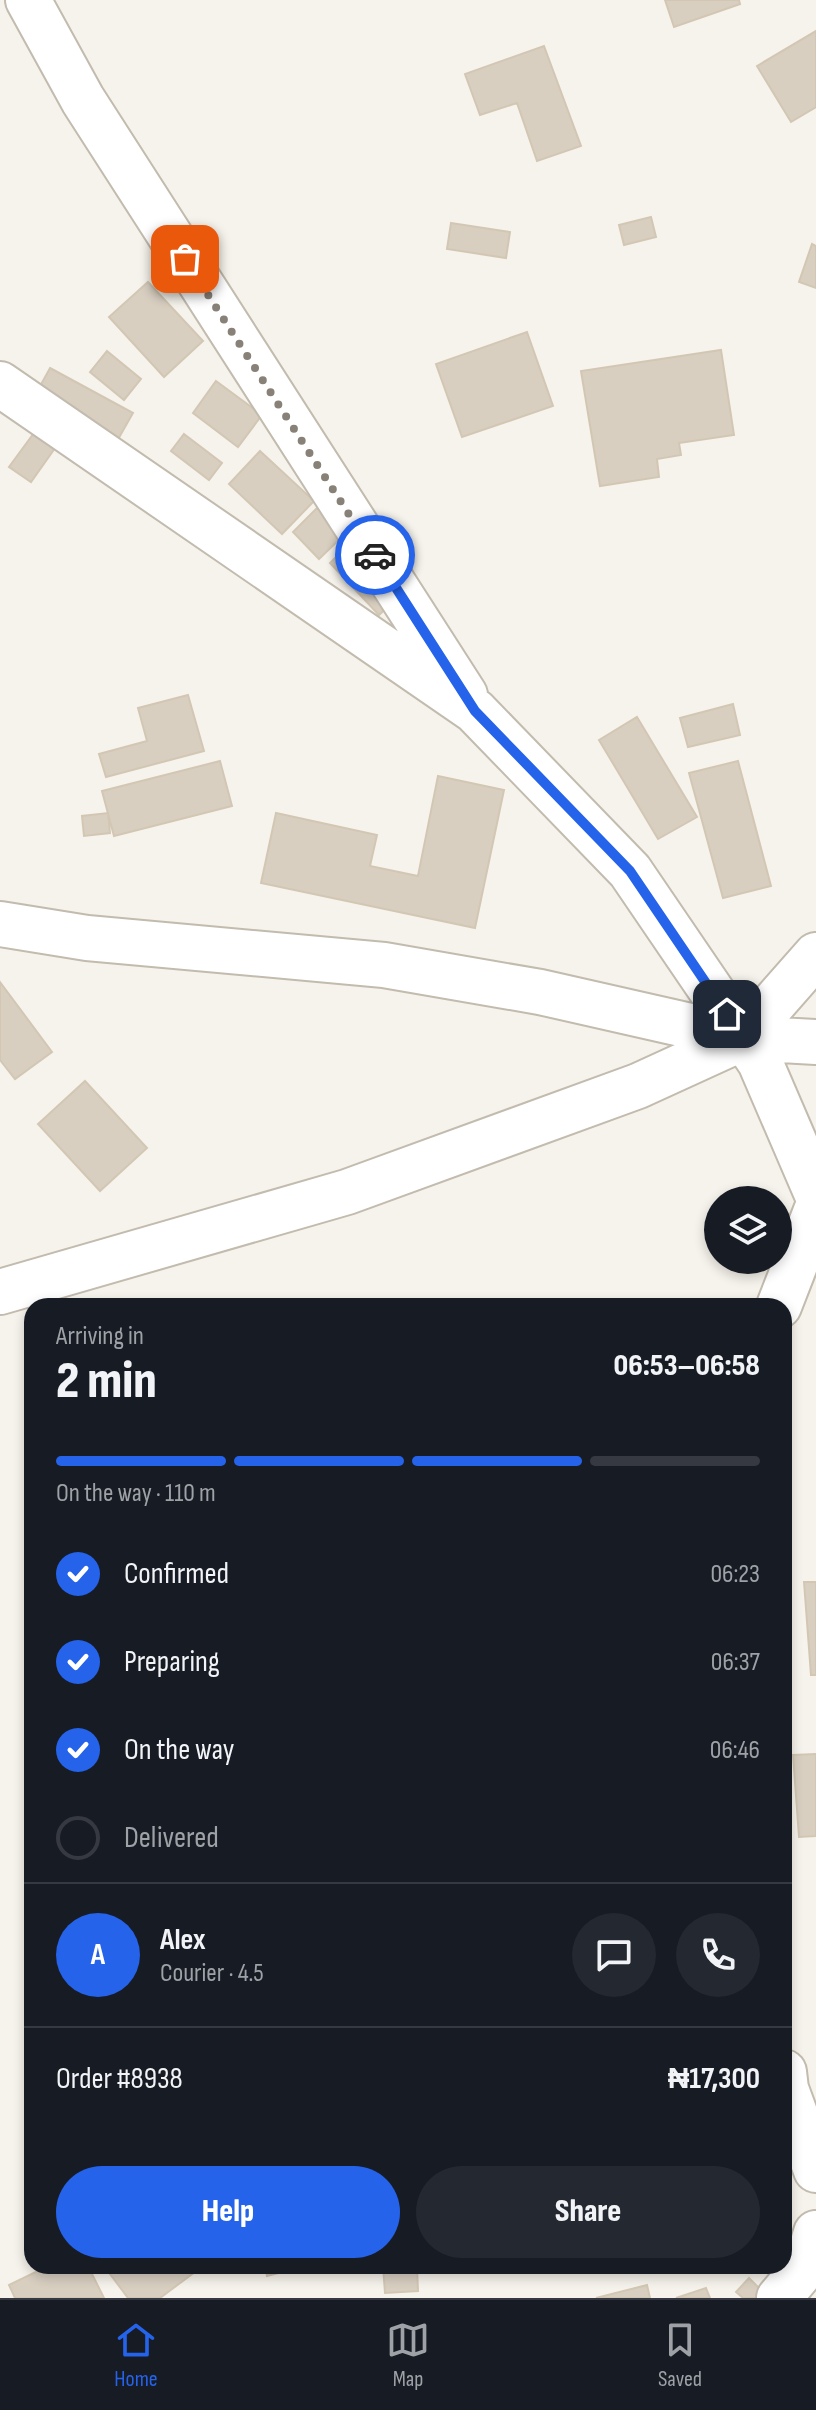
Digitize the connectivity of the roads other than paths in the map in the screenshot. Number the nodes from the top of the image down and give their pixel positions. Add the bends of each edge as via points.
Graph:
1 (28, 0) edge
2 (0, 384) edge
3 (475, 711) junction
4 (0, 924) edge
5 (816, 955) edge
6 (743, 1038) junction
7 (816, 1042) edge
8 (816, 1192) edge
9 (816, 1211) edge
10 (0, 1292) edge
11 (782, 1298) edge
12 (792, 2105) edge
13 (816, 2170) edge
14 (816, 2233) edge
15 (779, 2298) edge

1 - 3 street via 83,100
2 - 3 street
3 - 6 street via 630,871
4 - 6 street via 87,938 384,965 540,992
5 - 6 street
6 - 7 street
6 - 8 street via 760,1062
6 - 10 street via 638,1086 347,1192
9 - 11 street
12 - 13 street
14 - 15 street via 806,2266

